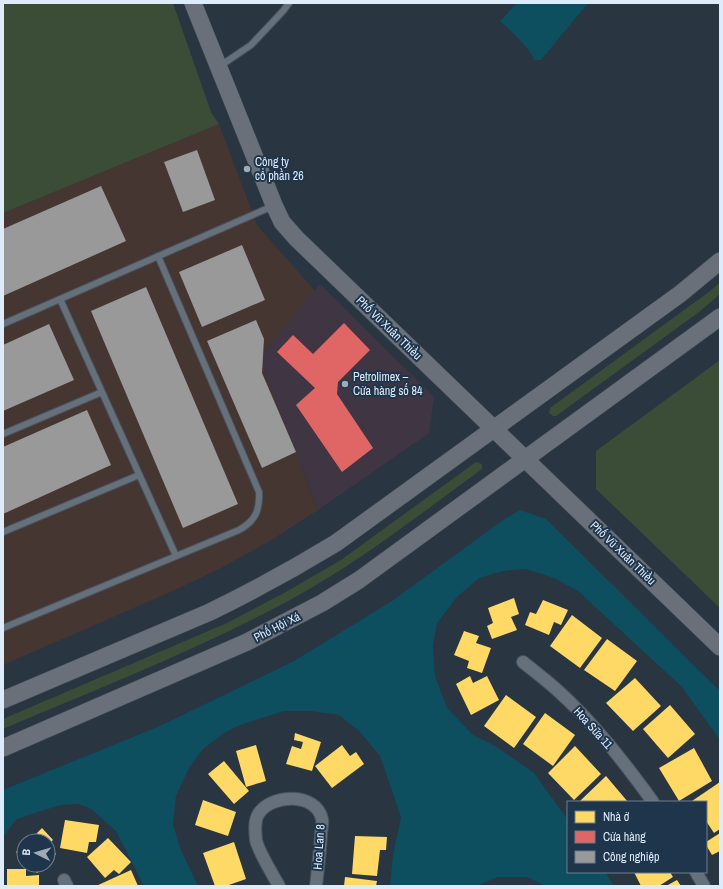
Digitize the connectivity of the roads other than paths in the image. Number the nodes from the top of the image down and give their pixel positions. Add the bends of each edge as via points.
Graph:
1 (192, 3) edge
2 (289, 3) edge
3 (219, 68) junction
4 (274, 205) junction
5 (158, 256) junction
6 (720, 261) edge
7 (60, 299) junction
8 (720, 317) edge
9 (3, 324) edge
10 (102, 392) junction
11 (493, 428) junction
12 (3, 434) edge
13 (525, 459) junction
14 (139, 475) junction
15 (3, 532) edge
16 (176, 556) junction
17 (3, 628) edge
18 (720, 647) edge
19 (523, 662) dead end
20 (3, 700) edge
21 (3, 748) edge
22 (652, 801) edge
23 (697, 873) edge
24 (279, 886) edge
25 (316, 886) edge
26 (704, 886) edge

1 - 3 main road, Phố Vũ Xuân Thiều
2 - 3 lane via 251,45
3 - 4 main road, Phố Vũ Xuân Thiều
4 - 5 lane
4 - 11 main road, Phố Vũ Xuân Thiều via 282,222 296,238
5 - 7 lane
5 - 16 lane via 259,492 259,508 247,526
6 - 11 main road via 680,294
7 - 9 lane
7 - 10 lane
8 - 13 main road, Phố Hội Xá
10 - 12 lane
10 - 14 lane
11 - 13 main road, Phố Vũ Xuân Thiều
11 - 20 main road via 336,542 274,580 210,612
13 - 18 main road, Phố Vũ Xuân Thiều
13 - 21 main road, Phố Hội Xá via 359,580 285,624 210,660
14 - 15 lane
14 - 16 lane
16 - 17 lane
19 - 22 street, Hoa Sữa 11 via 557,690 597,730
23 - 26 street
24 - 25 street, Hoa Lan 8 via 256,841 256,820 259,813 270,803 294,798 311,804 318,810 322,819

